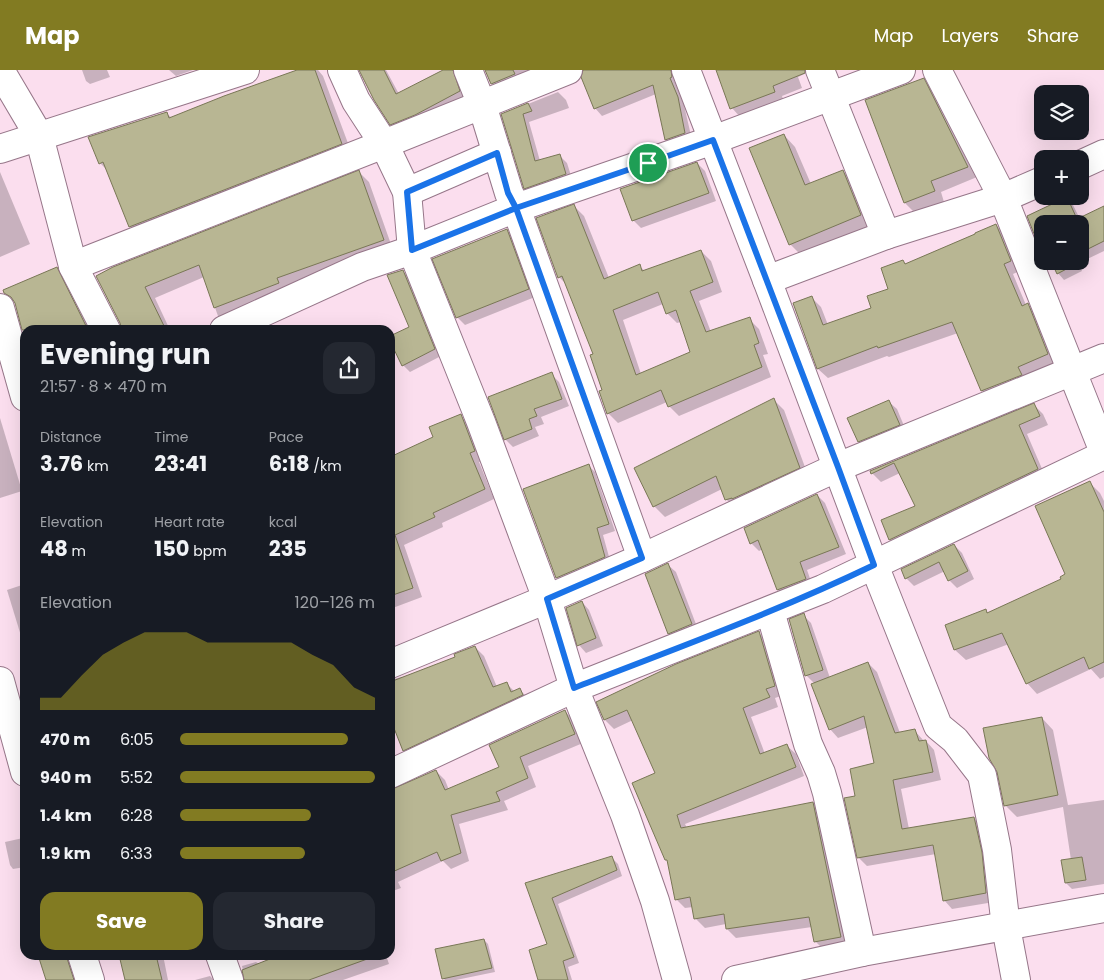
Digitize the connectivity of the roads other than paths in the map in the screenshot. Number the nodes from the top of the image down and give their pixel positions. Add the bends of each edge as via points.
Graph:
1 (0, 70) edge
2 (245, 70) edge
3 (342, 70) edge
4 (468, 70) edge
5 (568, 70) edge
6 (686, 70) edge
7 (820, 70) edge
8 (901, 70) edge
9 (937, 70) edge
10 (831, 96) junction
11 (482, 105) junction
12 (39, 136) junction
13 (713, 140) junction
14 (384, 144) junction
15 (0, 149) edge
16 (497, 153) junction
17 (1104, 154) edge
18 (1089, 161) edge
19 (1034, 184) edge
20 (407, 192) junction
21 (1003, 198) junction
22 (516, 208) junction
23 (886, 234) junction
24 (412, 250) junction
25 (72, 266) junction
26 (767, 280) junction
27 (0, 308) edge
28 (103, 325) edge
29 (235, 325) edge
30 (1104, 358) edge
31 (1073, 370) junction
32 (20, 378) edge
33 (1104, 453) edge
34 (838, 467) junction
35 (642, 558) junction
36 (874, 565) junction
37 (547, 599) junction
38 (770, 612) junction
39 (395, 662) edge
40 (0, 681) edge
41 (574, 688) junction
42 (20, 754) edge
43 (395, 772) edge
44 (1104, 908) edge
45 (1006, 927) junction
46 (862, 952) junction
47 (84, 960) edge
48 (222, 960) edge
49 (90, 980) edge
50 (229, 980) edge
51 (677, 980) edge
52 (736, 980) edge
53 (1016, 980) edge

1 - 12 street
2 - 12 street
3 - 14 street via 356,101
4 - 11 street
5 - 11 street
6 - 13 street
7 - 10 street
8 - 10 street
9 - 21 street
10 - 13 street
10 - 23 street
11 - 14 street
11 - 16 street
12 - 15 street
12 - 25 street
13 - 22 street
13 - 26 street
14 - 20 street
14 - 25 street
16 - 20 street
16 - 22 street via 508,193
17 - 18 street
19 - 21 street
20 - 24 street
21 - 23 street
21 - 31 street
22 - 24 street
22 - 35 street
23 - 26 street
24 - 29 street via 362,267
24 - 37 street
25 - 28 street
26 - 34 street
27 - 32 street
30 - 31 street
31 - 33 street
31 - 34 street
33 - 36 street
34 - 35 street
34 - 36 street
35 - 37 street
36 - 38 street
36 - 45 street via 938,726 955,740 982,775 997,850
37 - 39 street
37 - 41 street
38 - 41 street
38 - 46 street via 808,744 827,793
40 - 42 street
41 - 43 street
41 - 51 street via 625,814 655,901
44 - 45 street
45 - 46 street
45 - 53 street
46 - 52 street
47 - 49 street
48 - 50 street

